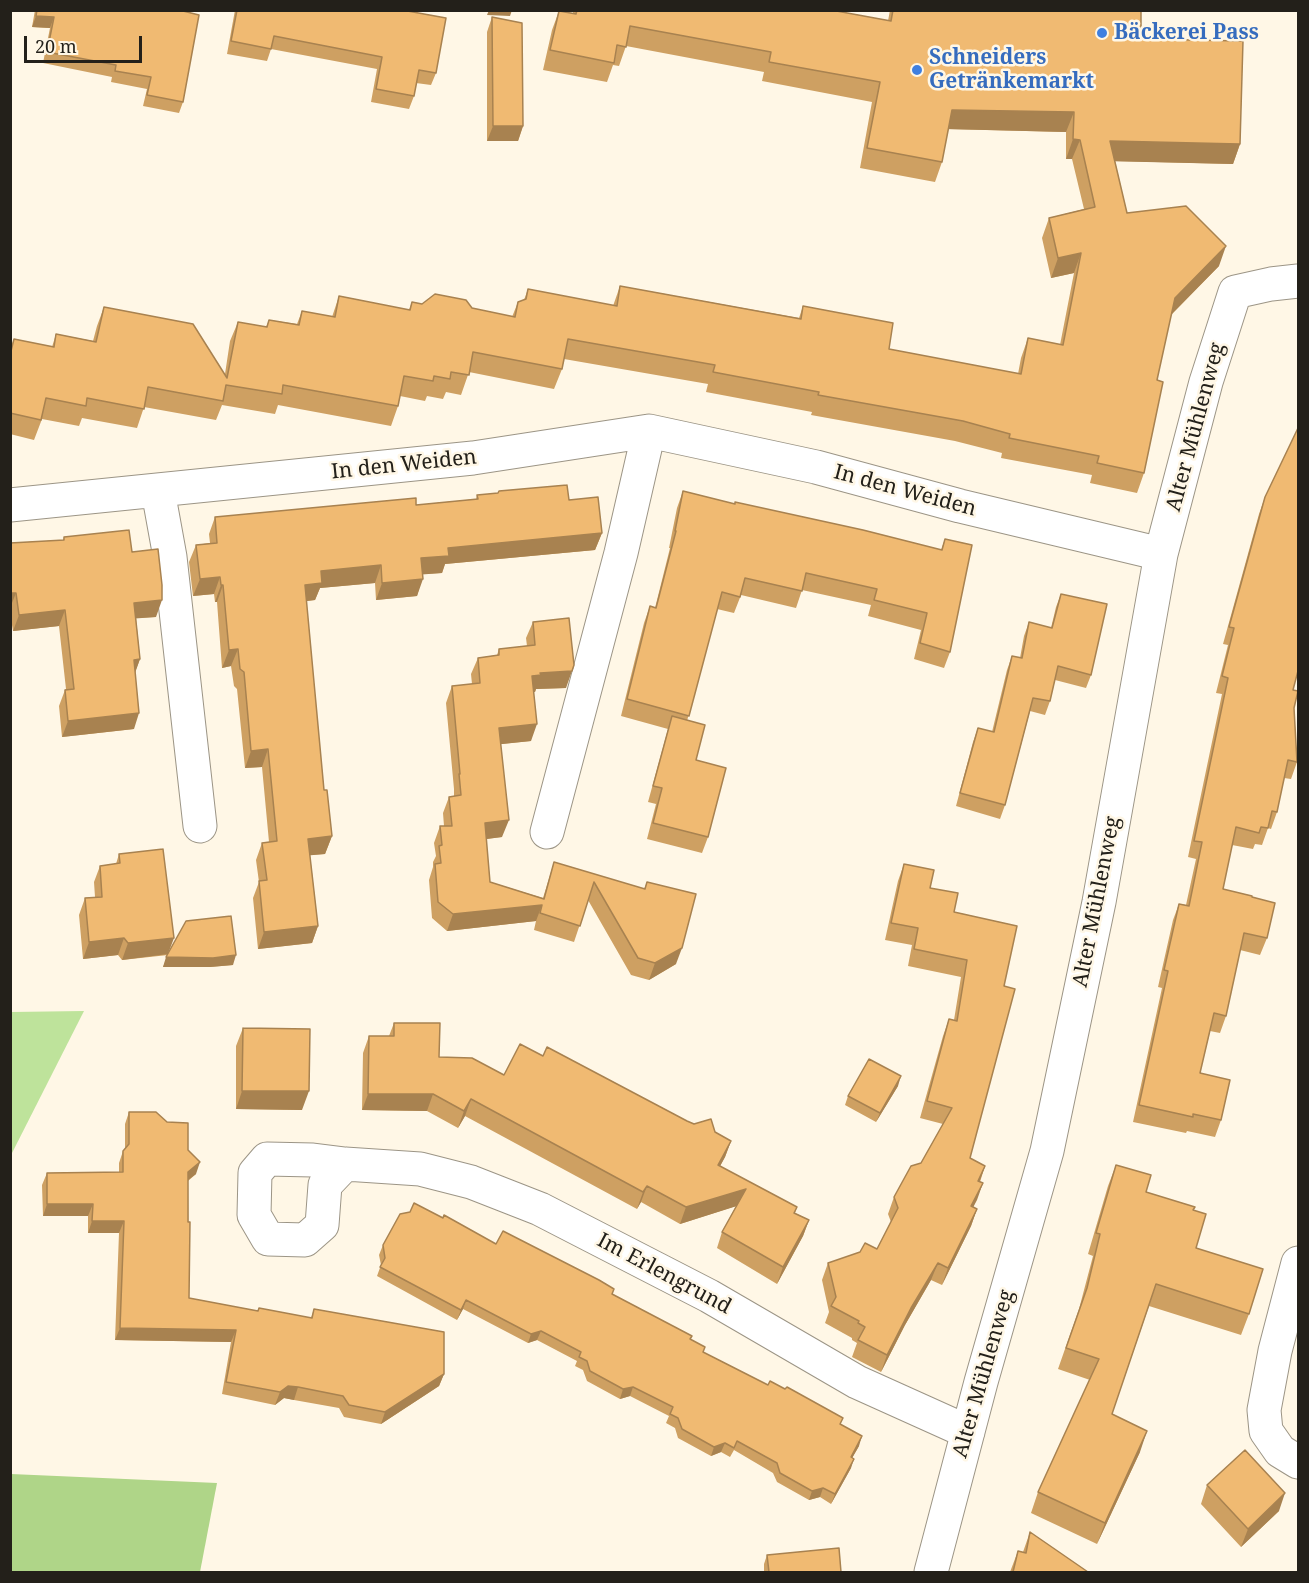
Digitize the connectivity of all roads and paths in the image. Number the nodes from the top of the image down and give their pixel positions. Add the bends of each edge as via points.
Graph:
1 (1299, 281) edge
2 (649, 431) junction
3 (158, 491) junction
4 (10, 505) edge
5 (1161, 554) junction
6 (200, 826) dead end
7 (547, 832) dead end
8 (345, 1164) dead end
9 (1299, 1263) edge
10 (968, 1432) junction
11 (1299, 1462) edge
12 (931, 1572) edge

1 - 5 street, Alter Mühlenweg via 1235,292 1206,382
2 - 3 street, In den Weiden via 473,458
2 - 5 street, In den Weiden via 816,467
2 - 7 street
3 - 4 street, In den Weiden
3 - 6 street via 170,557
5 - 10 street, Alter Mühlenweg via 1099,902 1047,1151
8 - 10 street, Im Erlengrund via 420,1169 471,1182 540,1209 709,1296 857,1382
9 - 11 street via 1264,1410 1266,1431 1280,1451
10 - 12 street, Alter Mühlenweg

